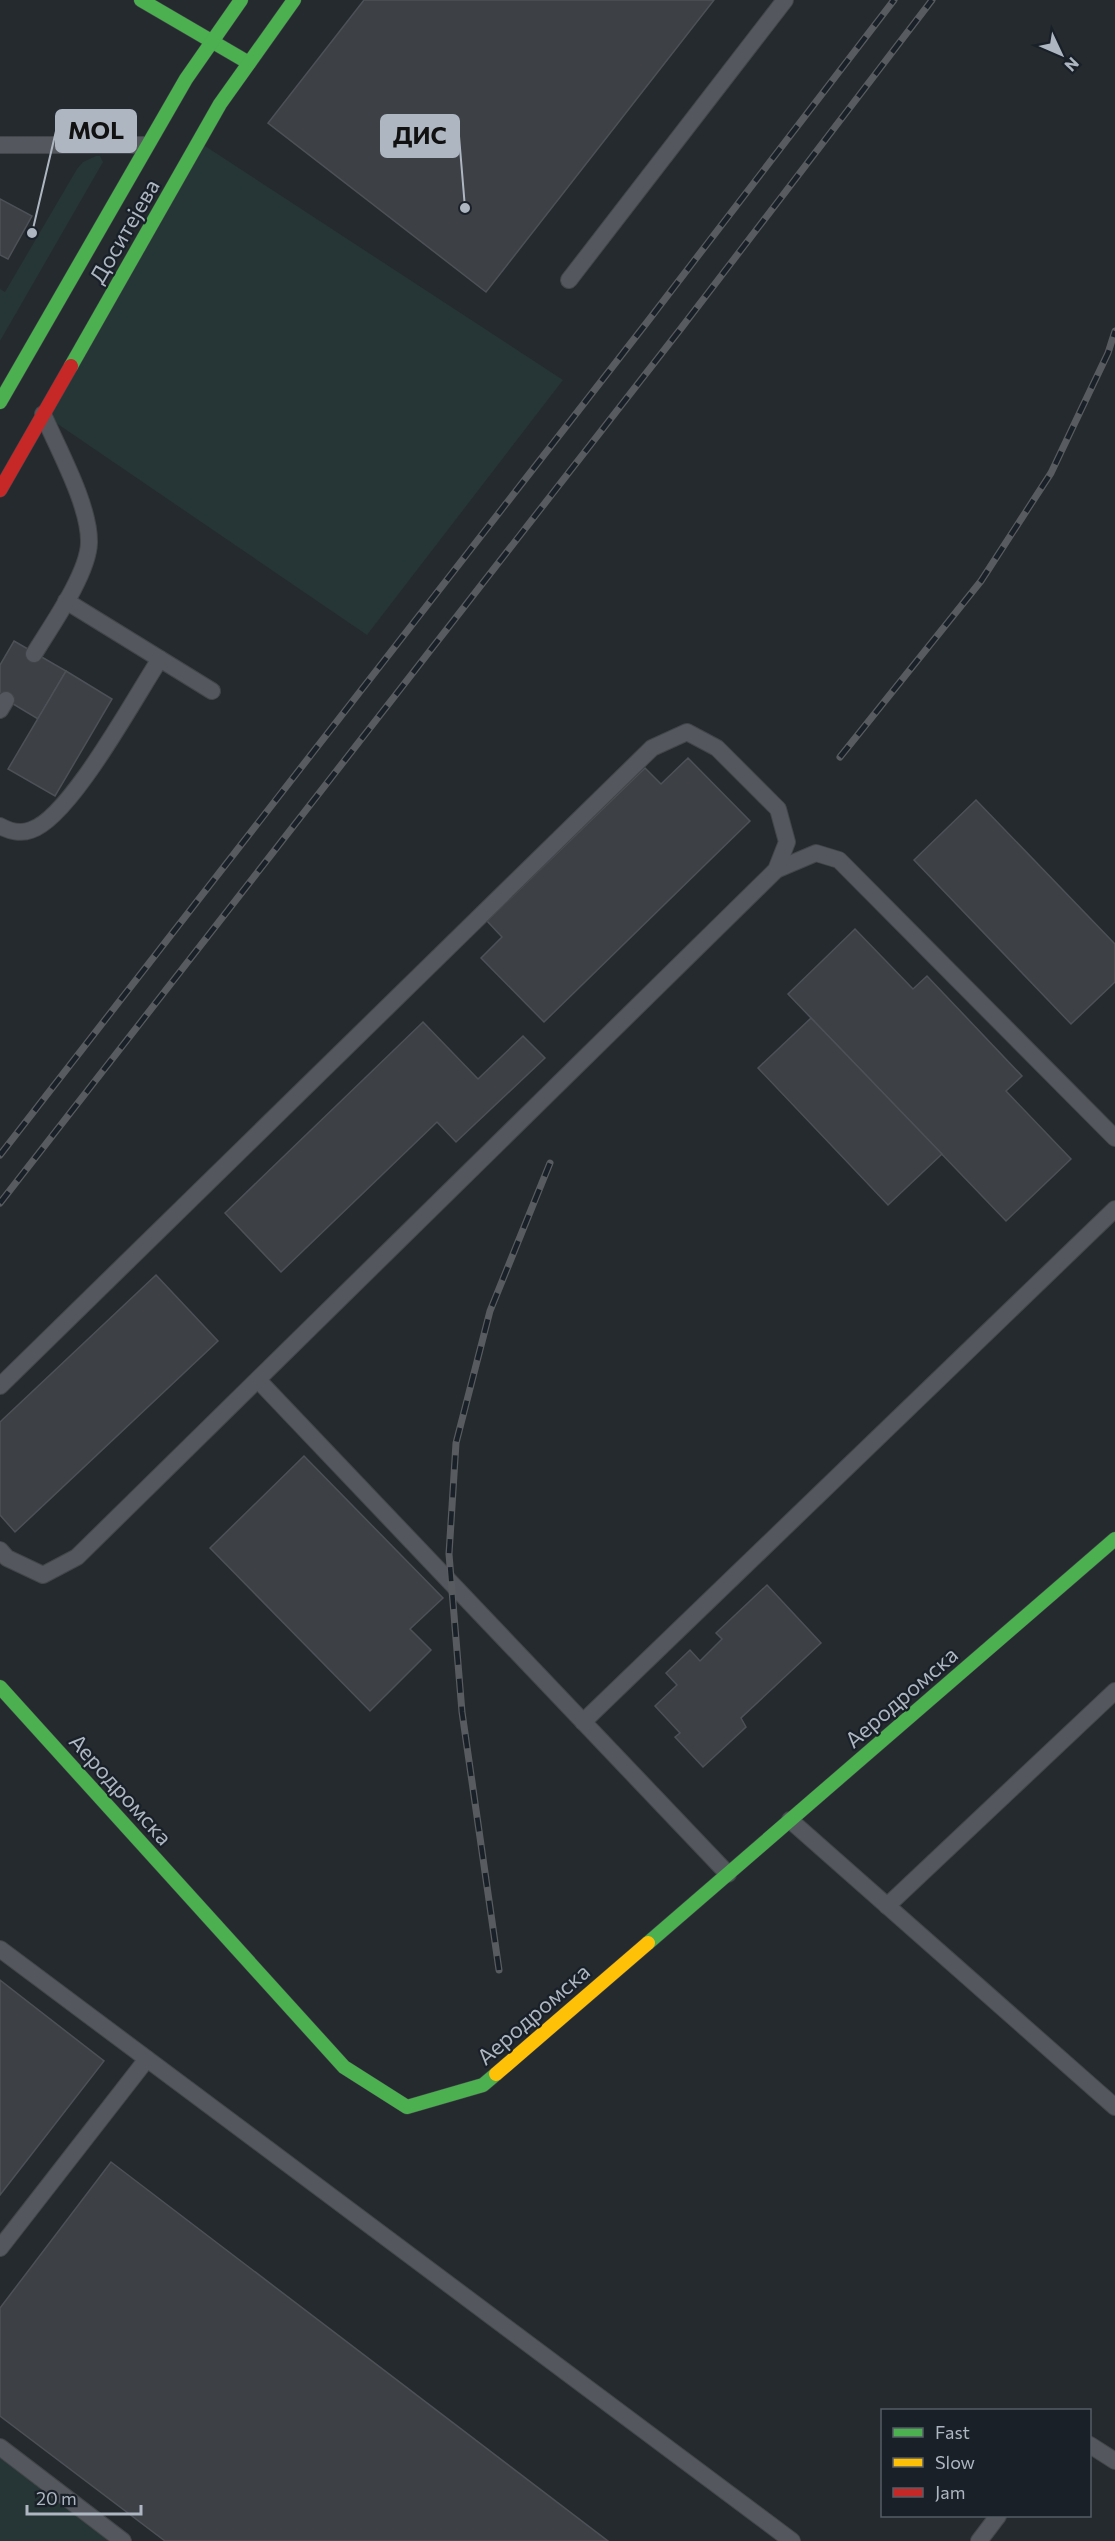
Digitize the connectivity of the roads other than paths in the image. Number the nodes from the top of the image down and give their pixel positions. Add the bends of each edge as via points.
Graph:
1 (141, 0) edge
2 (242, 0) edge
3 (294, 0) edge
4 (785, 0) edge
5 (211, 40) junction
6 (249, 63) junction
7 (0, 145) edge
8 (146, 146) junction
9 (569, 280) dead end
10 (0, 402) edge
11 (43, 414) junction
12 (0, 490) edge
13 (66, 601) junction
14 (34, 654) dead end
15 (160, 658) junction
16 (212, 691) dead end
17 (0, 826) edge
18 (776, 870) junction
19 (1115, 1138) edge
20 (1115, 1209) edge
21 (258, 1380) junction
22 (0, 1386) edge
23 (1115, 1539) edge
24 (0, 1550) edge
25 (0, 1687) edge
26 (1115, 1691) edge
27 (583, 1722) junction
28 (790, 1820) junction
29 (728, 1874) junction
30 (887, 1906) junction
31 (0, 1949) edge
32 (147, 2059) junction
33 (1115, 2107) edge
34 (0, 2248) edge
35 (0, 2446) edge
36 (1091, 2446) edge
37 (1115, 2461) edge
38 (997, 2517) edge
39 (123, 2541) edge
40 (792, 2541) edge
41 (979, 2541) edge

1 - 5 street
2 - 5 street, Доситејева
3 - 6 street, Доситејева
4 - 9 lane
5 - 6 street
5 - 8 street, Доситејева
6 - 11 street, Доситејева via 220,104
7 - 8 lane
8 - 10 street, Доситејева
11 - 12 street, Доситејева
11 - 13 lane via 87,517 89,545
13 - 14 lane
13 - 15 lane
15 - 16 lane
15 - 17 lane via 72,797 50,820 30,831 9,831
18 - 19 lane via 816,853 839,860
18 - 21 lane
18 - 22 lane via 787,842 778,809 717,748 687,732 652,748
20 - 27 lane
21 - 24 lane via 77,1557 43,1575
21 - 27 lane
23 - 28 street, Аеродромска
25 - 29 street, Аеродромска via 344,2067 407,2107 483,2085
26 - 30 lane
27 - 29 lane
28 - 29 street, Аеродромска
28 - 30 lane
30 - 33 lane
31 - 32 lane
32 - 34 lane
32 - 40 lane
35 - 39 lane
36 - 37 lane
38 - 41 lane

